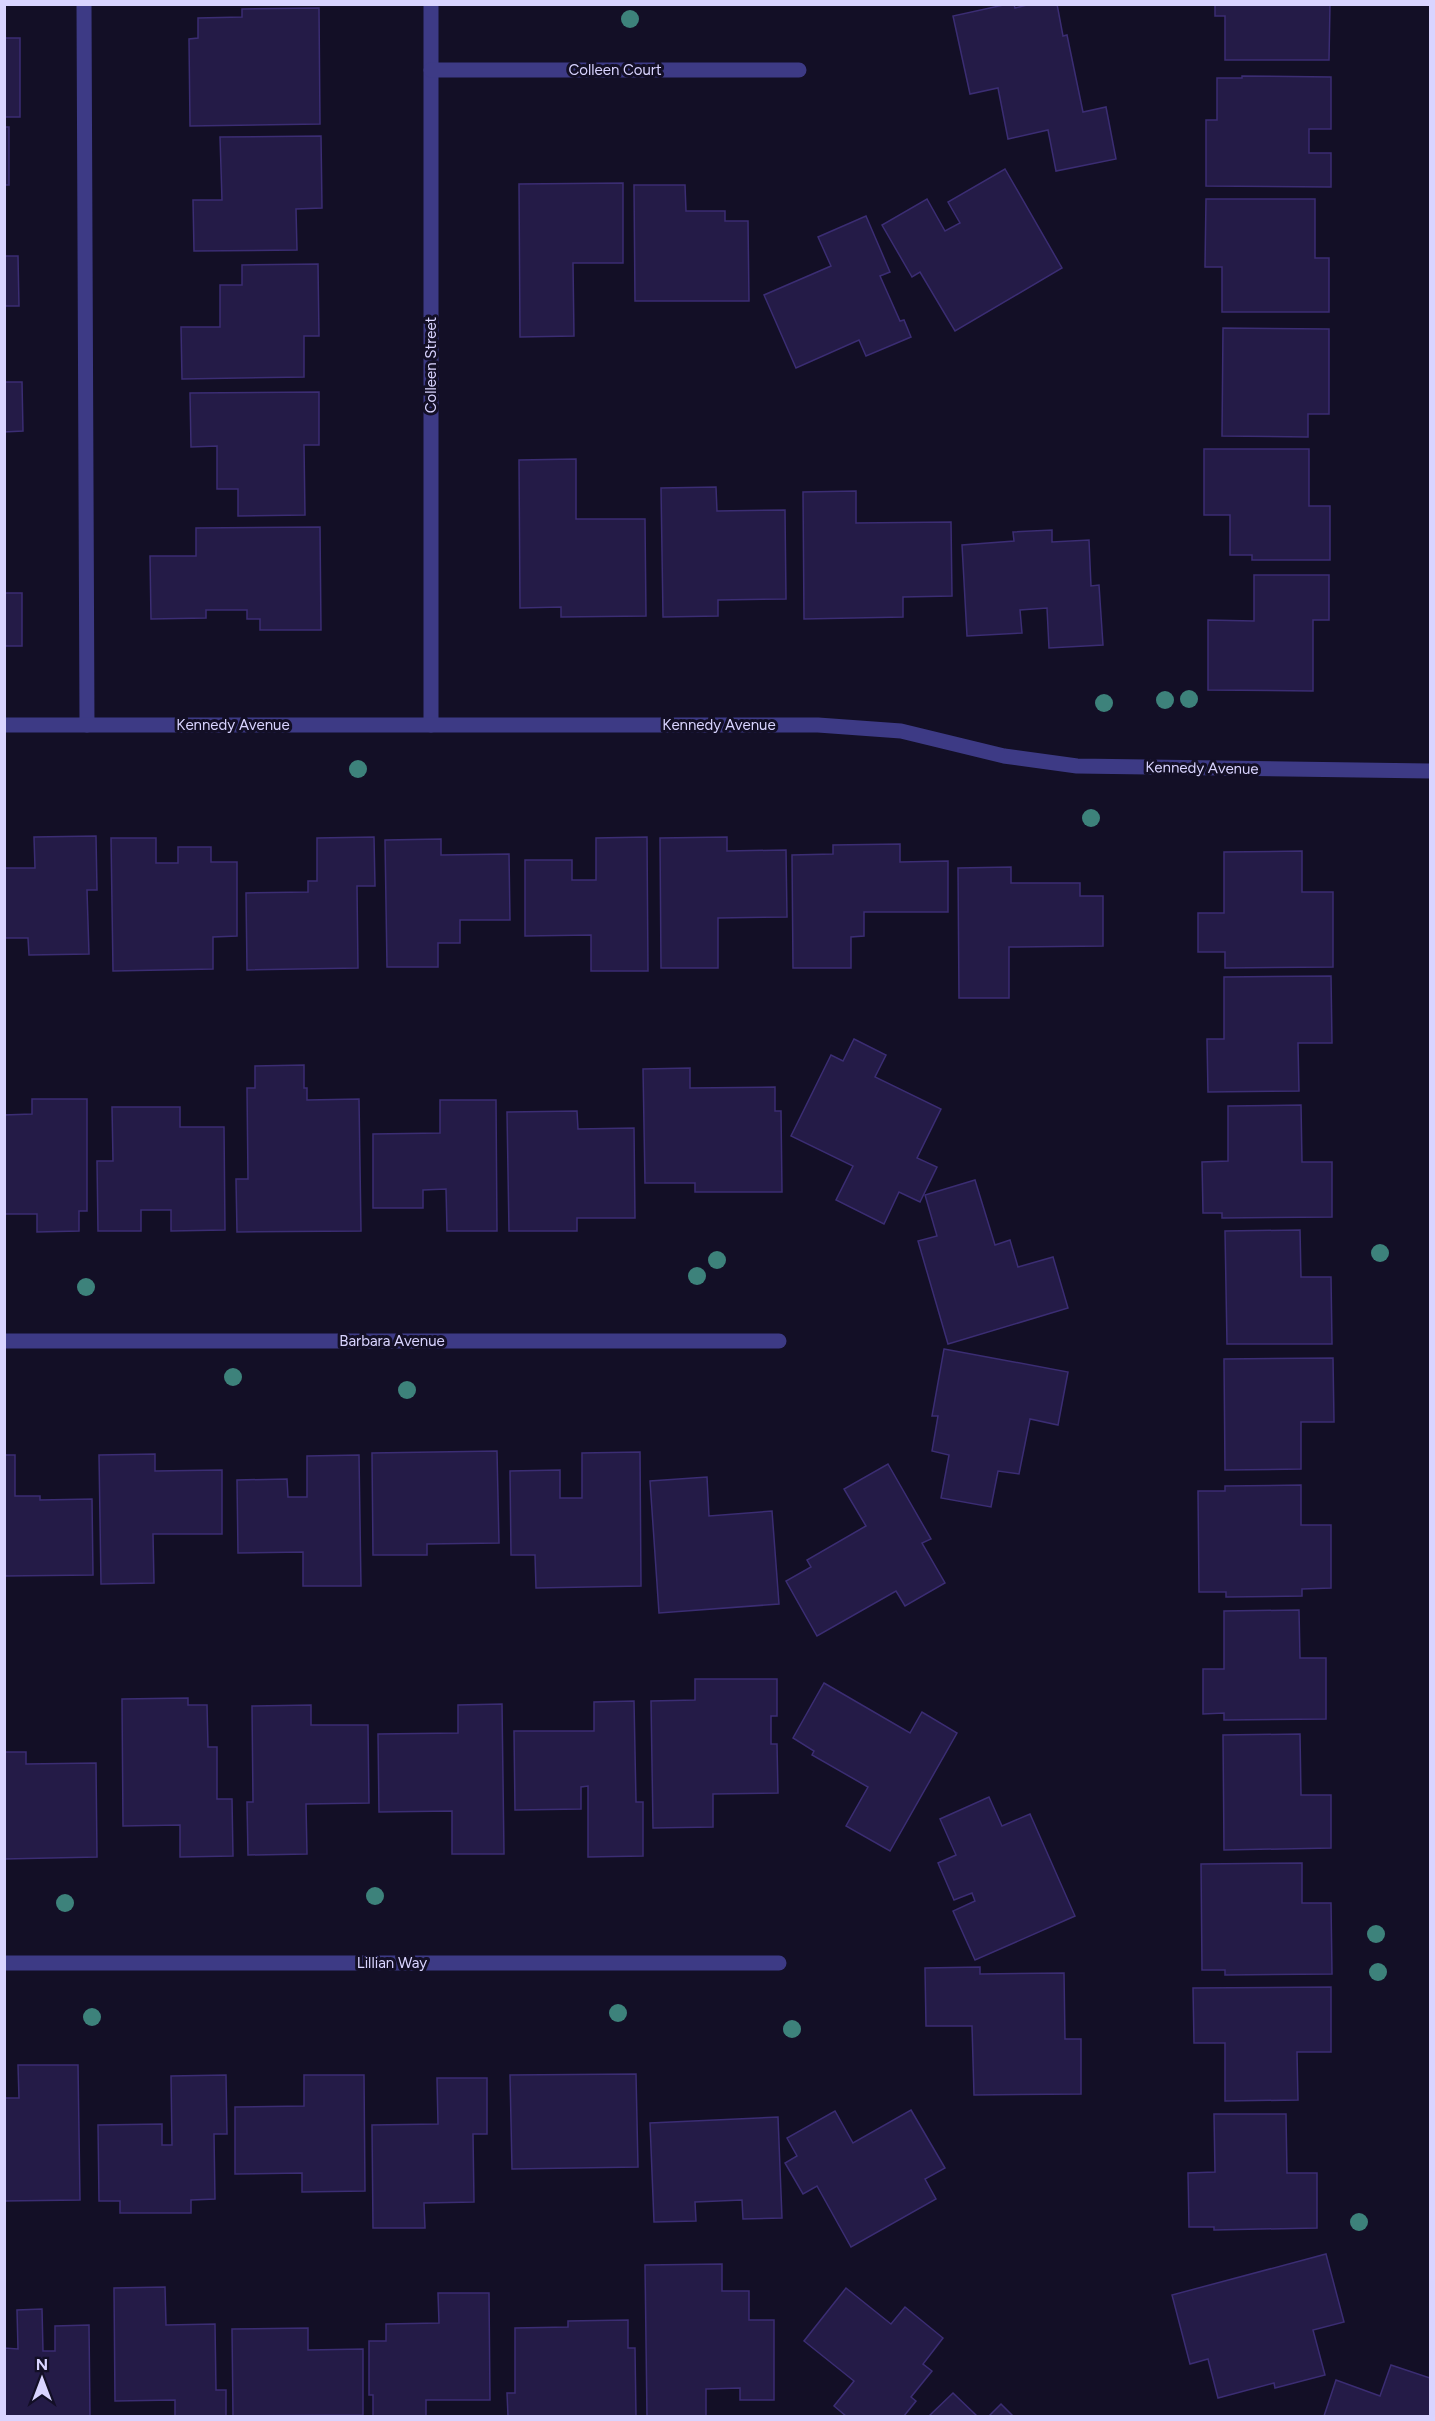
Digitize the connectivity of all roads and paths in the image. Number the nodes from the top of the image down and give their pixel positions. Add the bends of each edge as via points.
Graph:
1 (84, 4) edge
2 (432, 4) edge
3 (432, 70) junction
4 (799, 70) dead end
5 (4, 725) edge
6 (87, 725) junction
7 (432, 725) junction
8 (1431, 771) edge
9 (4, 1341) edge
10 (779, 1341) dead end
11 (4, 1963) edge
12 (779, 1963) dead end

1 - 6 street
2 - 3 street, Colleen Street
3 - 4 street, Colleen Court
3 - 7 street, Colleen Street
5 - 6 street, Kennedy Avenue
6 - 7 street, Kennedy Avenue
7 - 8 street, Kennedy Avenue via 818,725 901,731 1004,756 1077,766
9 - 10 street, Barbara Avenue
11 - 12 street, Lillian Way

